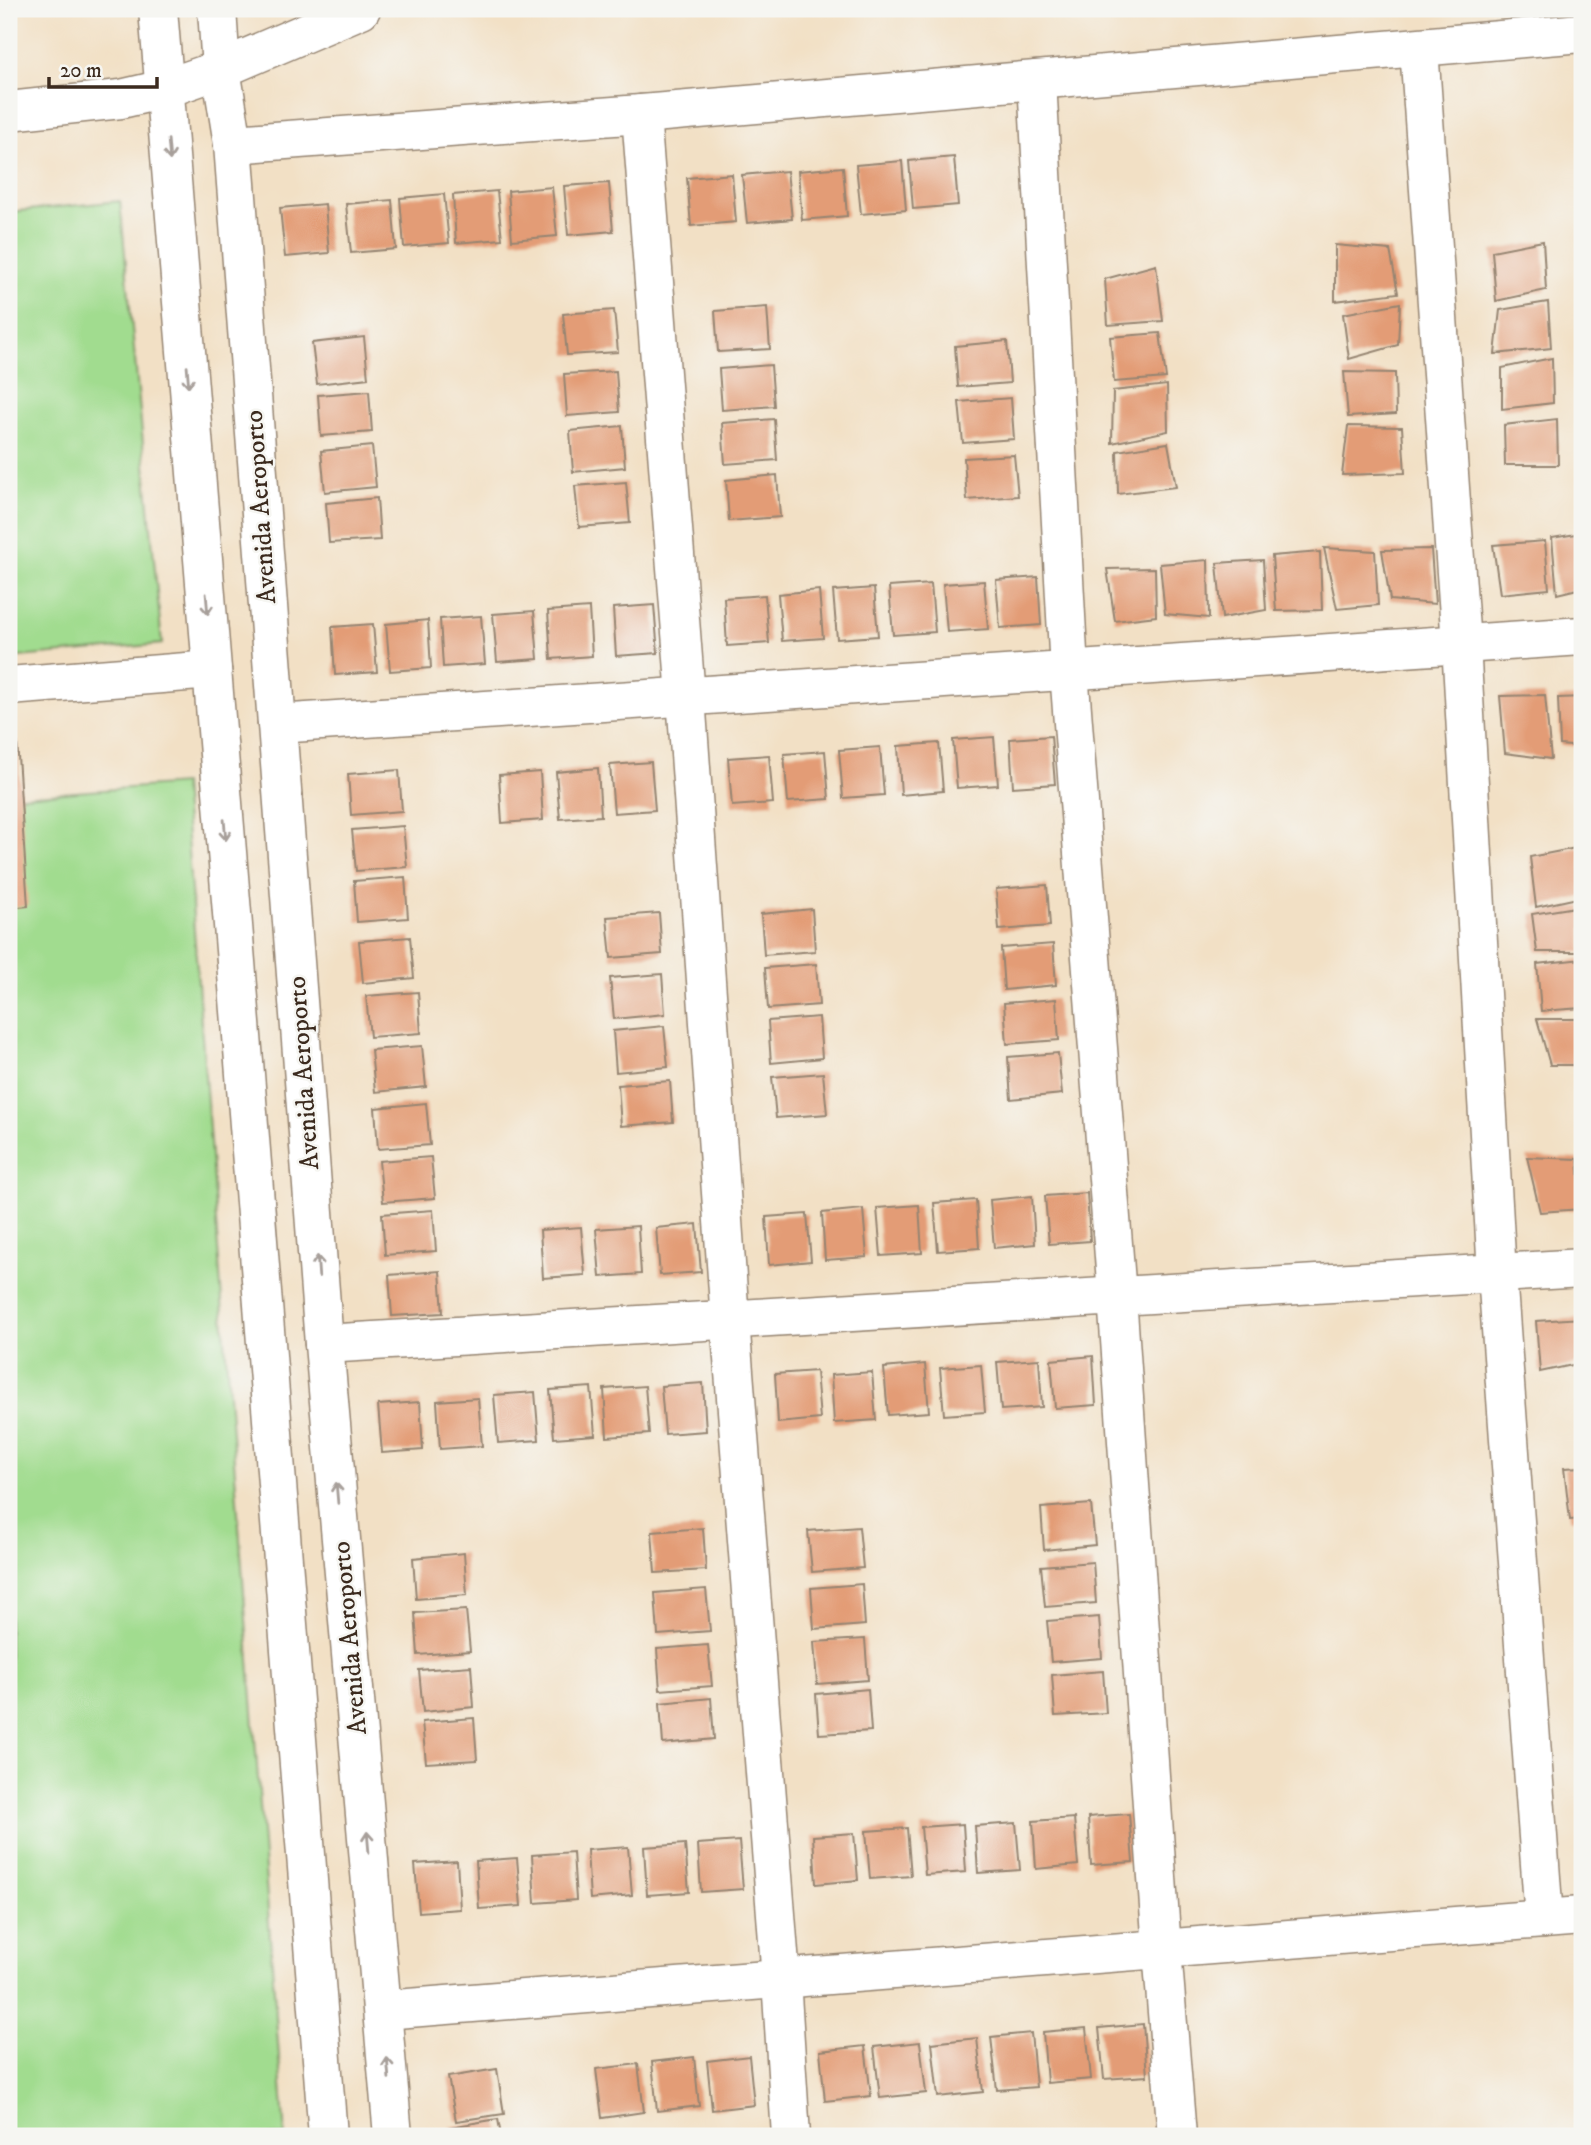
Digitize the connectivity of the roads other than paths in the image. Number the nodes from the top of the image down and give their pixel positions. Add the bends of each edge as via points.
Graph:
1 (158, 9) edge
2 (217, 9) edge
3 (362, 9) edge
4 (1582, 33) edge
5 (1419, 48) junction
6 (221, 69) junction
7 (1037, 80) junction
8 (164, 89) junction
9 (9, 111) edge
10 (641, 114) junction
11 (233, 144) junction
12 (1582, 636) edge
13 (1461, 645) junction
14 (212, 670) junction
15 (1069, 671) junction
16 (9, 686) edge
17 (686, 697) junction
18 (277, 724) junction
19 (1582, 1268) edge
20 (1497, 1273) junction
21 (1117, 1296) junction
22 (730, 1320) junction
23 (324, 1344) junction
24 (1582, 1916) edge
25 (1544, 1919) junction
26 (1162, 1950) junction
27 (781, 1979) junction
28 (383, 2010) junction
29 (328, 2136) edge
30 (393, 2136) edge
31 (791, 2136) edge
32 (1177, 2136) edge

1 - 8 street
2 - 6 street, Avenida Aeroporto
3 - 6 street
4 - 5 street
5 - 7 street
5 - 13 street
6 - 8 street
6 - 11 street, Avenida Aeroporto
7 - 10 street
7 - 15 street
8 - 9 street via 121,99
8 -> 14 street
10 - 11 street
10 - 17 street
11 - 18 street, Avenida Aeroporto
12 - 13 street
13 - 15 street
13 - 20 street
14 - 16 street
14 -> 29 street
15 - 17 street
15 - 21 street
17 - 18 street
17 - 22 street
23 -> 18 street, Avenida Aeroporto
19 - 20 street
20 - 21 street
20 - 25 street
21 - 22 street
21 - 26 street
22 - 23 street
22 - 27 street
28 -> 23 street, Avenida Aeroporto
24 - 25 street
25 - 26 street
26 - 27 street
26 - 32 street
27 - 28 street
27 - 31 street
30 -> 28 street, Avenida Aeroporto

